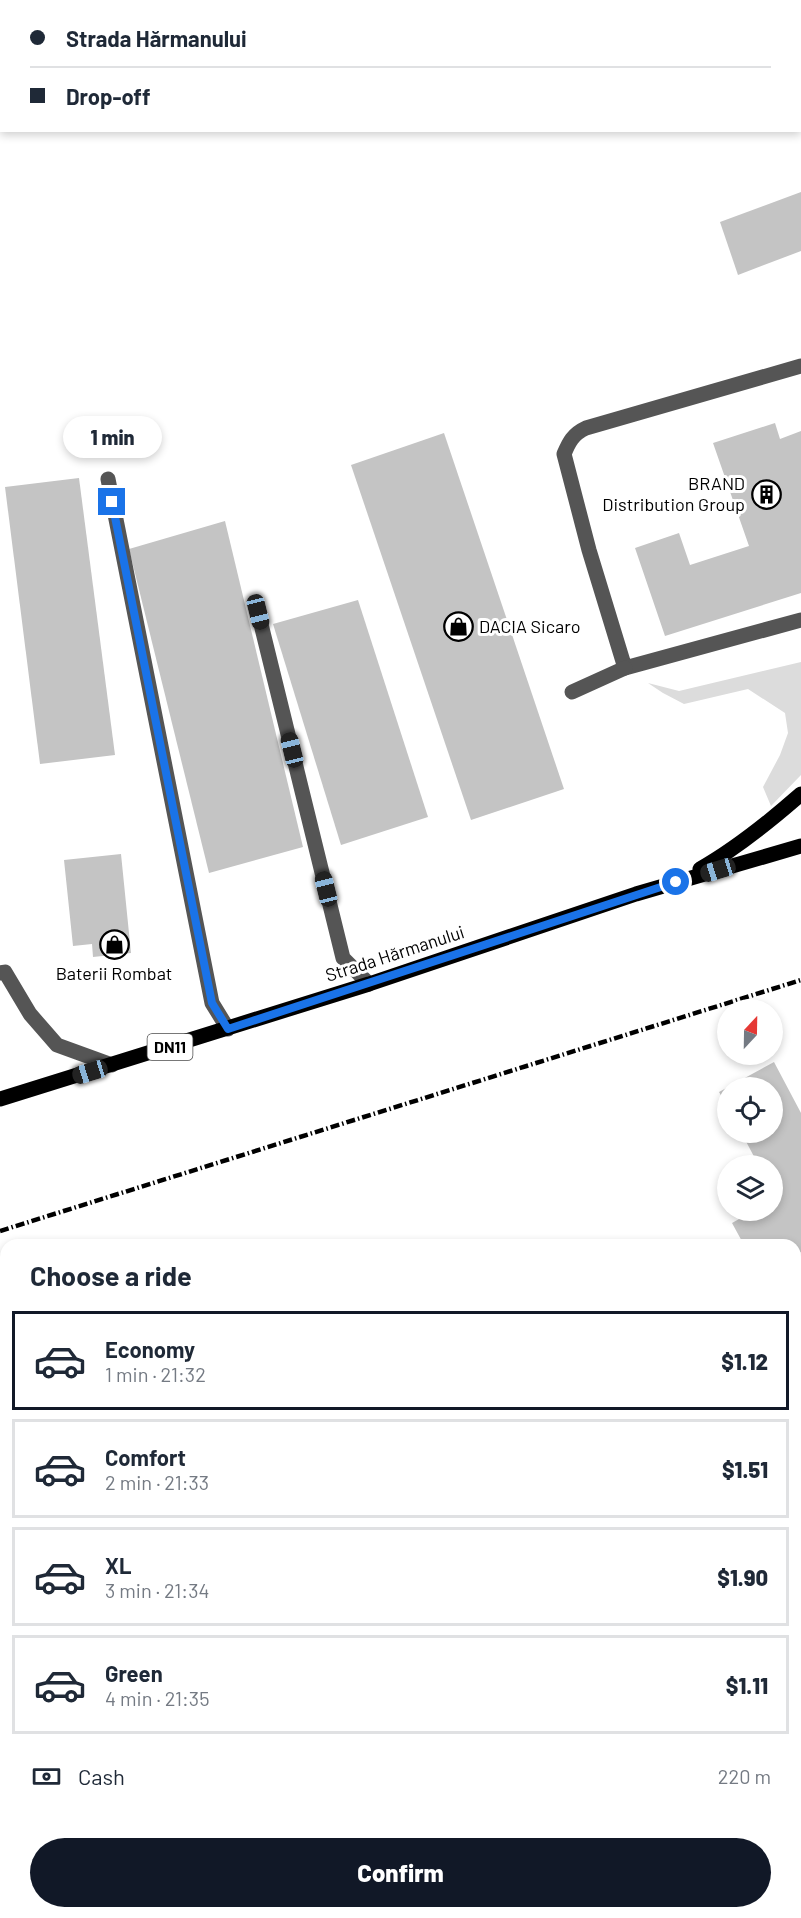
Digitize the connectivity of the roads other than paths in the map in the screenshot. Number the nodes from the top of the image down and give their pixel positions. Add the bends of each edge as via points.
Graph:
1 (801, 366) edge
2 (108, 479) dead end
3 (258, 612) dead end
4 (801, 620) edge
5 (625, 668) junction
6 (572, 692) dead end
7 (801, 794) edge
8 (801, 846) edge
9 (676, 882) junction
10 (0, 973) edge
11 (369, 984) junction
12 (228, 1029) junction
13 (112, 1065) junction
14 (0, 1099) edge

1 - 5 lane via 586,428 576,432 568,443 564,454 567,468
2 - 12 lane via 212,1003
3 - 11 lane via 343,958
4 - 5 lane
5 - 6 lane
7 - 9 main road via 726,854
8 - 9 main road, Strada Hărmanului / DN11
9 - 11 main road, Strada Hărmanului / DN11
10 - 13 lane via 5,972 30,1014 57,1045
11 - 12 main road, Strada Hărmanului / DN11
12 - 13 main road, Strada Hărmanului / DN11
13 - 14 main road, Strada Hărmanului / DN11

